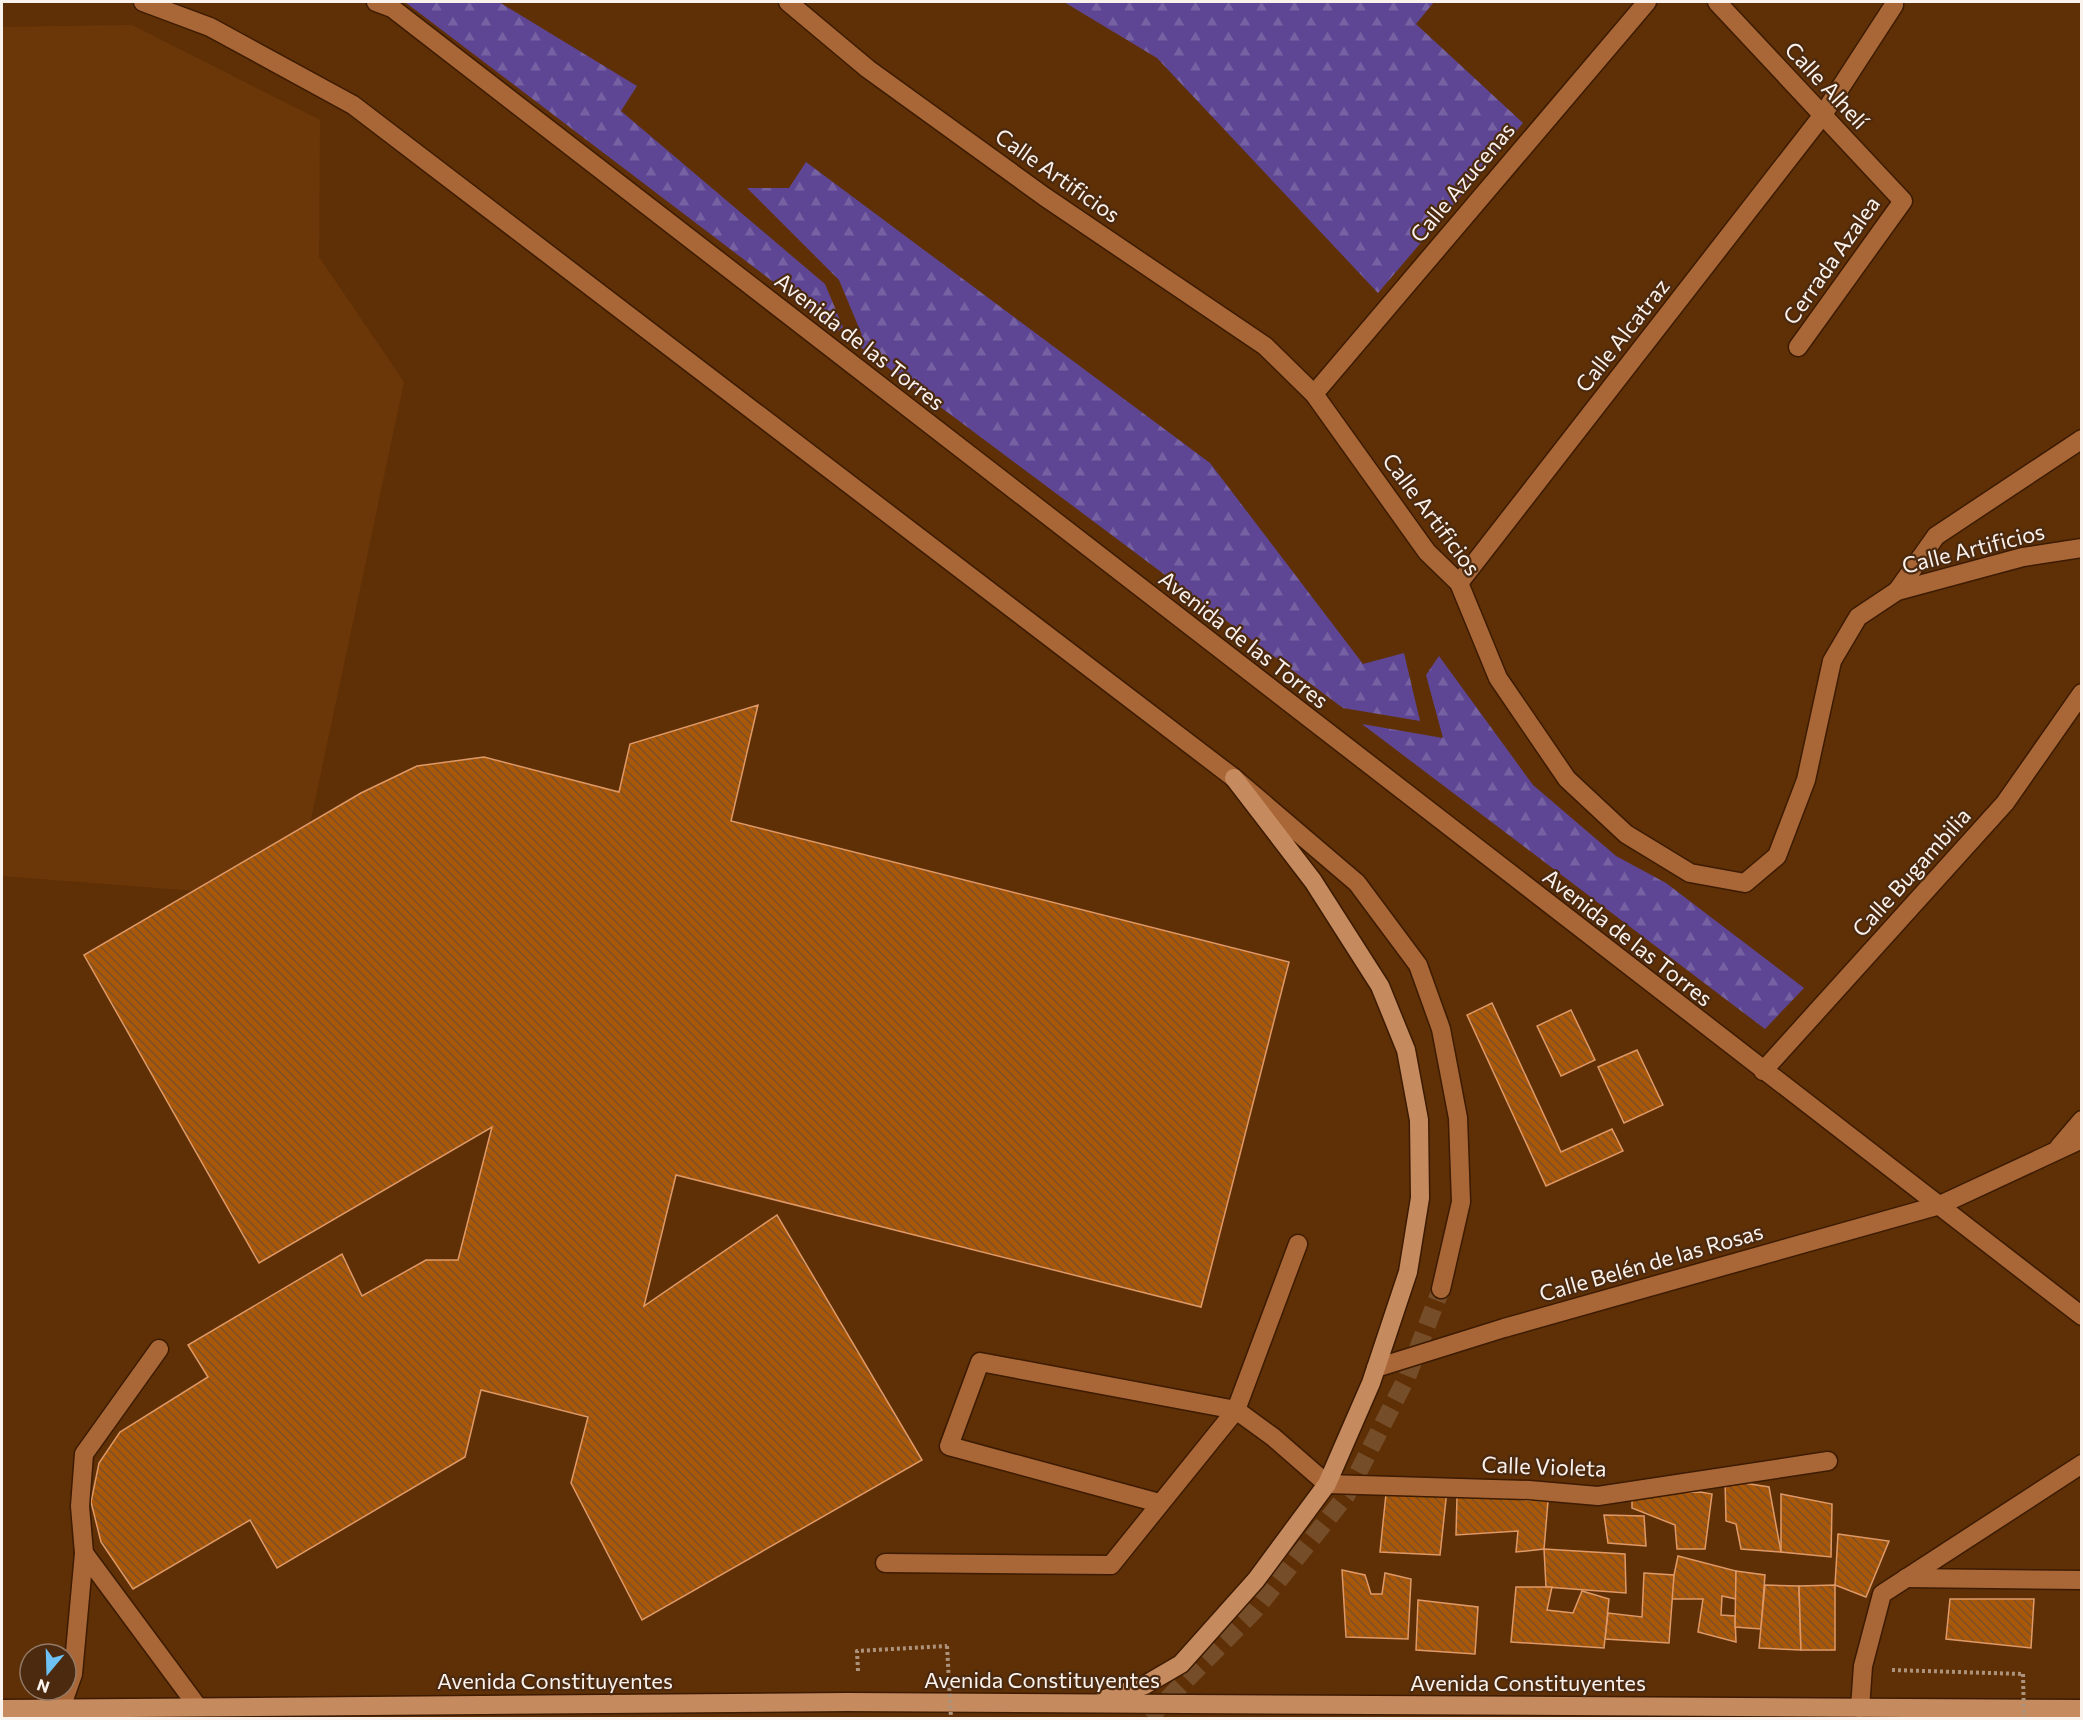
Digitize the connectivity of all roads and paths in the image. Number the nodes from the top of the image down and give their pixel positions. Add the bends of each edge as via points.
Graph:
1 (143, 2) edge
2 (376, 2) edge
3 (788, 2) edge
4 (1647, 2) edge
5 (1717, 2) edge
6 (1894, 5) dead end
7 (1822, 116) junction
8 (1903, 201) joint
9 (1798, 347) dead end
10 (1314, 394) junction
11 (2082, 439) edge
12 (2082, 548) edge
13 (1459, 583) junction
14 (1897, 591) junction
15 (2082, 693) edge
16 (1234, 778) junction
17 (1762, 1071) junction
18 (2082, 1119) edge
19 (2082, 1139) edge
20 (2057, 1148) junction
21 (1940, 1205) junction
22 (1299, 1244) dead end
23 (1441, 1289) tunnel mouth
24 (2082, 1316) edge
25 (159, 1349) dead end
26 (1376, 1368) junction
27 (1236, 1410) junction
28 (1828, 1461) dead end
29 (2082, 1464) edge
30 (1328, 1484) junction
31 (1159, 1503) junction
32 (84, 1553) junction
33 (885, 1563) dead end
34 (1906, 1578) junction
35 (2082, 1580) edge
36 (857, 1651) dead end
37 (1884, 1670) dead end
38 (1092, 1703) junction
39 (198, 1707) junction
40 (2, 1708) edge
41 (61, 1708) junction
42 (1860, 1708) junction
43 (2082, 1709) edge
44 (951, 1719) edge
45 (2024, 1719) edge

1 - 16 street via 210,27 353,105
2 - 17 street, Avenida de las Torres via 392,8
3 - 10 street, Calle Artificios via 868,69 970,143 1265,346
4 - 10 street, Calle Azucenas
5 - 7 street, Calle Alhelí
6 - 7 street, Calle Alcatraz
7 - 8 street, Calle Alhelí
7 - 13 street, Calle Alcatraz
8 - 9 street, Cerrada Azalea
10 - 13 street, Calle Artificios via 1427,552
11 - 14 street via 1936,536
12 - 14 street, Calle Artificios via 2023,557
13 - 14 street, Calle Artificios via 1498,678 1567,779 1626,834 1690,873 1745,883 1777,856 1806,780 1832,661 1858,617
15 - 17 street, Calle Bugambilia via 2005,803
16 - 23 street via 1357,883 1418,965 1441,1029 1458,1118 1461,1202
16 - 26 highway via 1313,881 1380,986 1406,1050 1419,1120 1420,1198 1408,1272
17 - 21 street, Avenida de las Torres
18 - 20 street
19 - 20 street, Calle Belén de las Rosas
20 - 21 street, Calle Belén de las Rosas
21 - 24 street, Avenida de las Torres
21 - 26 street, Calle Belén de las Rosas
22 - 27 street
25 - 32 street via 84,1454 80,1506
26 - 30 highway
27 - 30 street
27 - 31 street
27 - 31 street via 981,1362 949,1446
28 - 30 street, Calle Violeta via 1598,1496
29 - 34 street
30 - 38 highway via 1256,1580 1180,1664 1145,1685
31 - 33 street via 1111,1564
32 - 39 street
32 - 41 street via 73,1674
34 - 35 street
34 - 42 street via 1882,1594 1863,1666
36 - 44 path, bridge via 947,1646
37 - 45 path, bridge via 2023,1674
38 - 39 highway, Avenida Constituyentes
38 - 42 highway, Avenida Constituyentes
39 - 41 highway, Avenida Constituyentes
40 - 41 highway, Avenida Constituyentes
42 - 43 highway, Avenida Constituyentes

